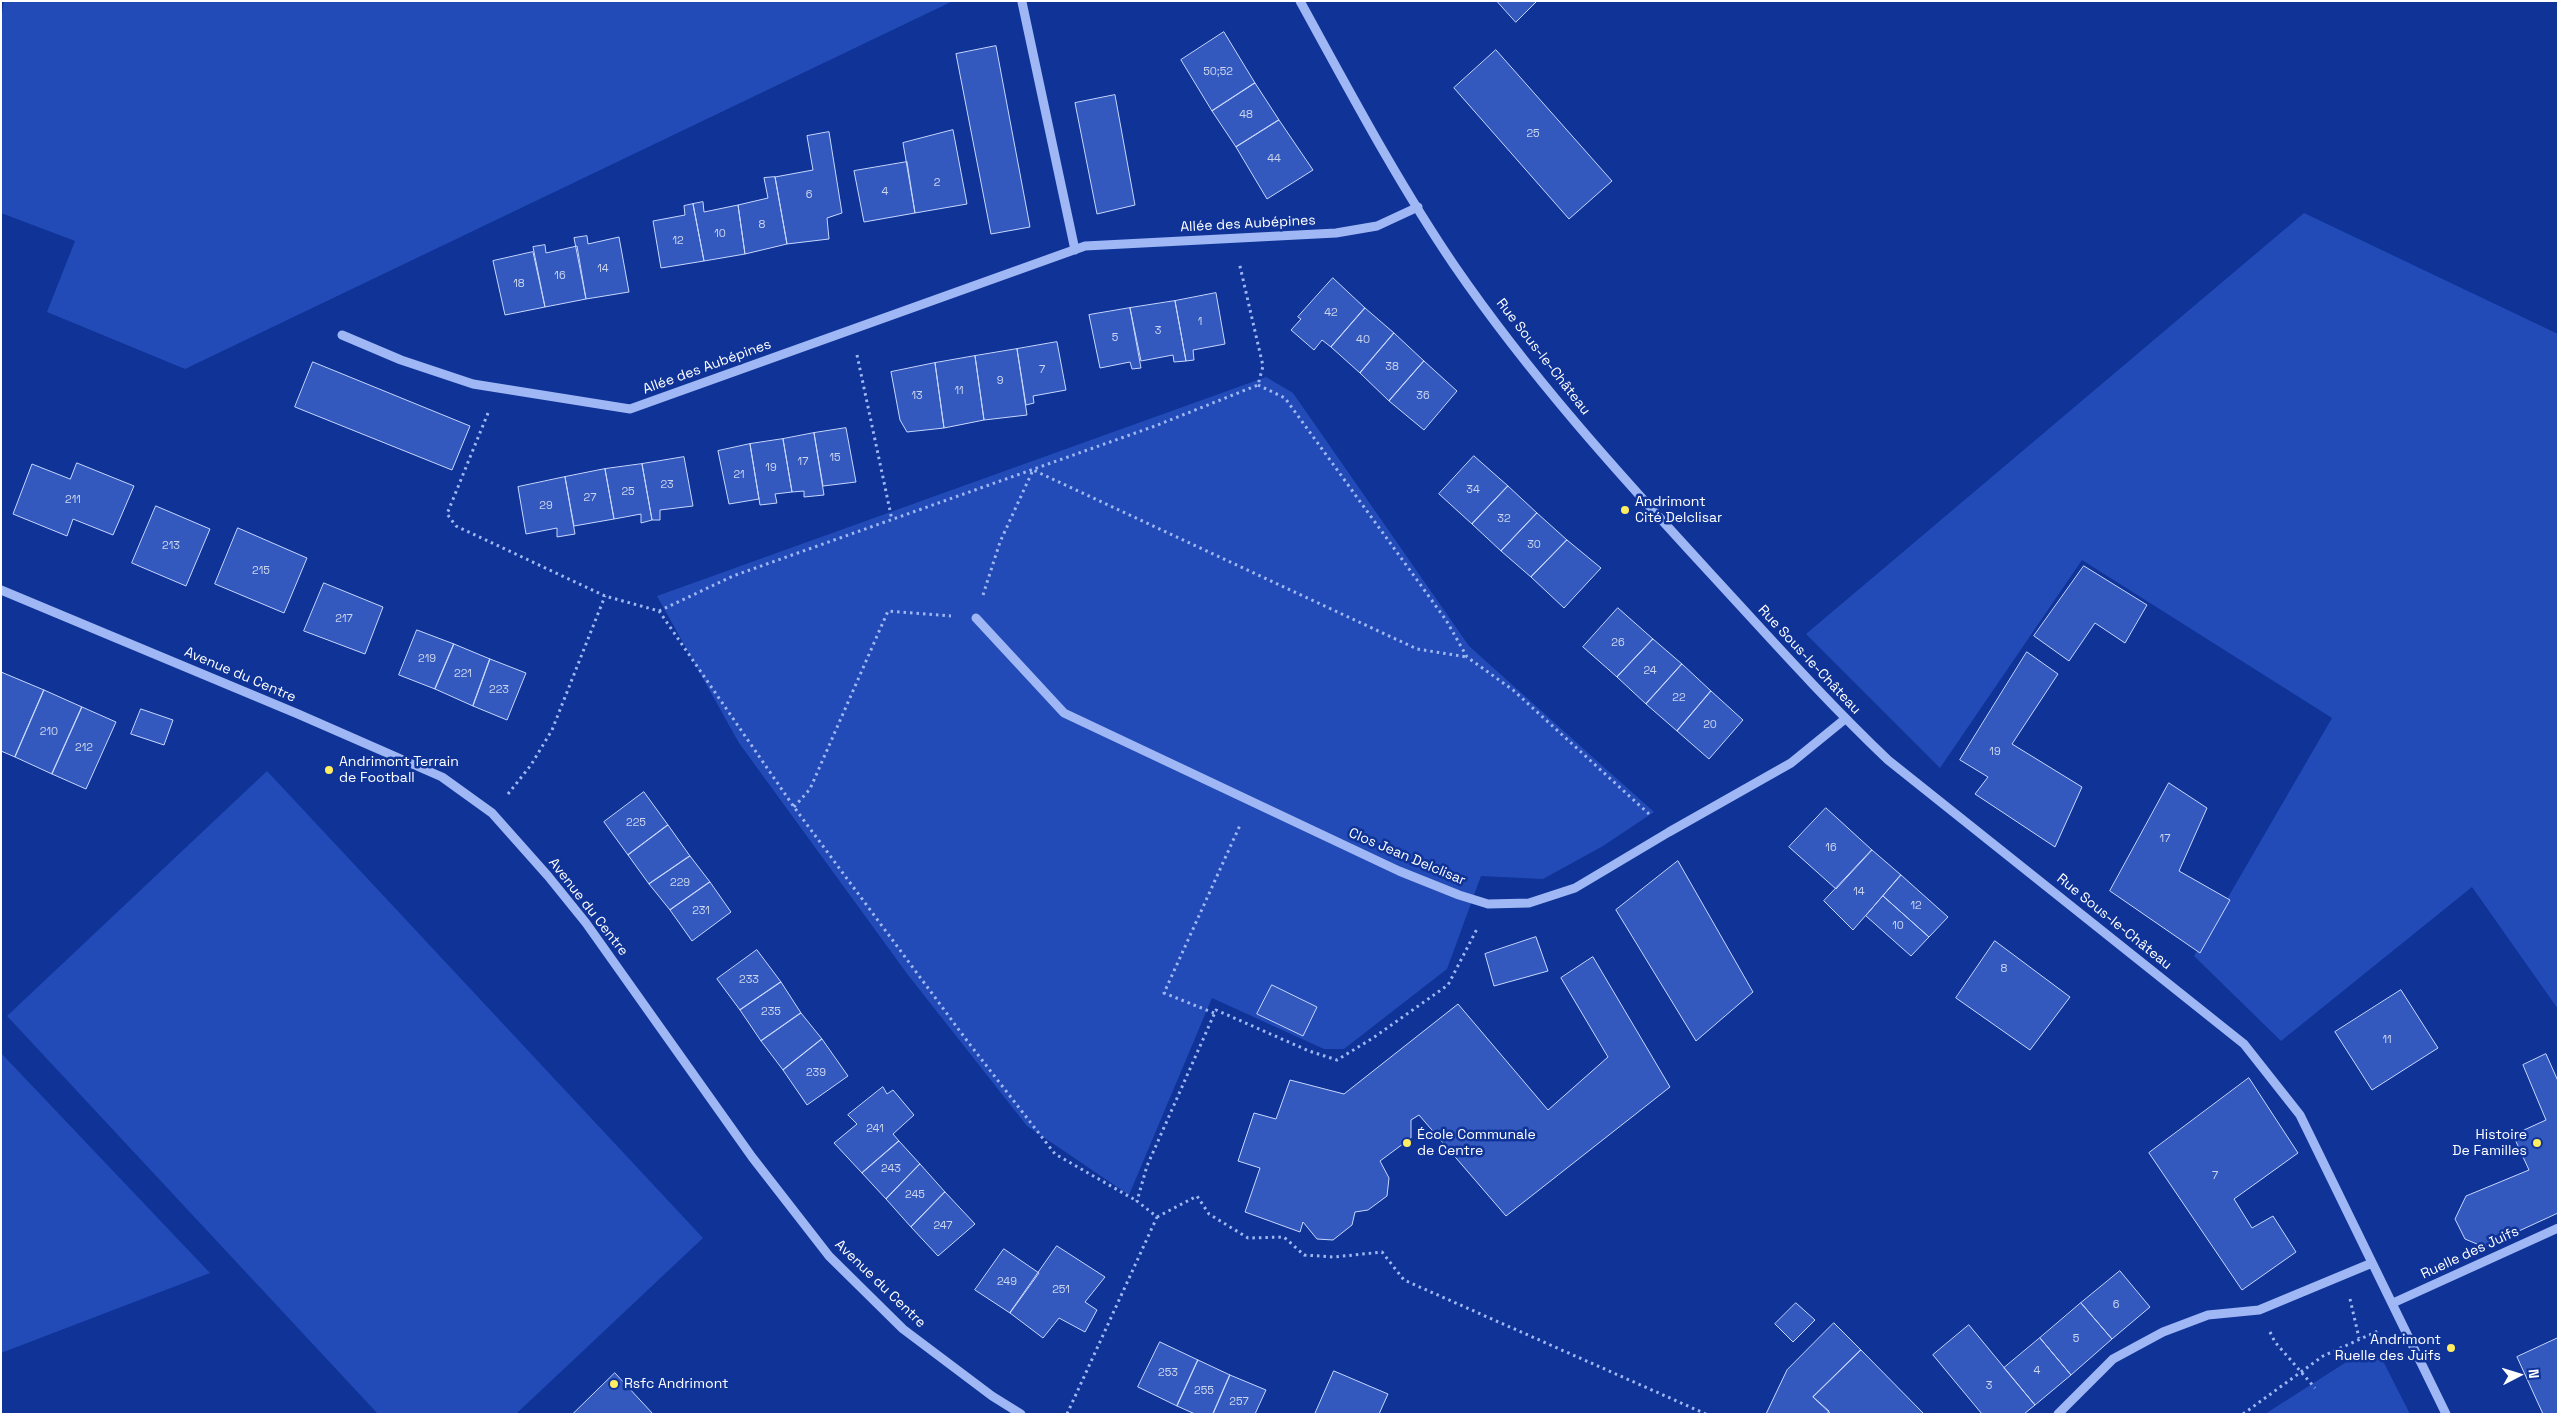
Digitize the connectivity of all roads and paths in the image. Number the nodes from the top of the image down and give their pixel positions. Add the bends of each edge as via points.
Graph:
1 (1300, 1) edge
2 (1022, 2) edge
3 (1418, 207) junction
4 (1233, 238) junction
5 (1075, 250) junction
6 (851, 330) junction
7 (342, 335) dead end
8 (1258, 385) junction
9 (495, 388) junction
10 (1033, 470) junction
11 (892, 520) junction
12 (1, 590) edge
13 (605, 596) junction
14 (659, 611) junction
15 (976, 618) junction
16 (1467, 657) junction
17 (1845, 719) junction
18 (1250, 802) junction
19 (794, 807) junction
20 (492, 813) junction
21 (1669, 832) junction
22 (1488, 904) junction
23 (1214, 1013) junction
24 (1136, 1201) junction
25 (1156, 1216) junction
26 (2558, 1228) edge
27 (2372, 1263) junction
28 (2345, 1274) junction
29 (2393, 1303) junction
30 (2259, 1310) junction
31 (2402, 1322) junction
32 (2359, 1338) junction
33 (2300, 1370) junction
34 (2315, 1388) dead end
35 (1021, 1414) edge
36 (1067, 1414) edge
37 (1706, 1414) edge
38 (2058, 1414) edge
39 (2243, 1414) edge
40 (2446, 1414) edge

1 - 3 street, Rue Sous-le-Château
2 - 5 street
3 - 4 street, Allée des Aubépines via 1377,226 1361,229
3 - 17 street, Rue Sous-le-Château via 1454,264 1553,397
4 - 5 street, Allée des Aubépines via 1085,246
4 - 8 path via 1263,366
5 - 6 street, Allée des Aubépines
6 - 9 street, Allée des Aubépines via 630,409
6 - 11 path
7 - 9 street, Allée des Aubépines via 400,360
8 - 10 path
8 - 16 path via 1285,398 1446,620
9 - 13 path via 485,425 447,514 456,526
10 - 11 path
10 - 15 path via 1000,542
10 - 16 path via 1417,649
11 - 14 path via 733,576
12 - 20 street, Avenue du Centre via 442,777
13 - 14 path
13 - 20 path via 552,730 531,765
14 - 19 path
15 - 18 street, Clos Jean Delclisar via 1064,713
15 - 19 path via 888,611 810,788
16 - 21 path via 1513,690
17 - 21 street, Clos Jean Delclisar via 1791,763
17 - 27 street, Rue Sous-le-Château via 1888,760 2244,1044 2300,1115
18 - 22 street, Clos Jean Delclisar via 1399,871
18 - 23 path via 1164,993
19 - 24 path via 1055,1154
20 - 35 street, Avenue du Centre via 586,923 752,1157 830,1256 903,1330
21 - 22 street, Clos Jean Delclisar via 1575,888 1529,903
22 - 23 path via 1448,985 1337,1060 1309,1052 1216,1010
23 - 24 path
24 - 25 path
25 - 36 path
25 - 37 path via 1197,1196 1209,1214 1248,1238 1284,1237 1304,1255 1334,1257 1382,1252 1404,1280
26 - 29 street, Ruelle des Juifs
27 - 28 street
27 - 29 street, Rue Sous-le-Château
28 - 30 street
28 - 32 path
29 - 31 street, Rue Sous-le-Château
30 - 33 path via 2275,1342
30 - 38 street via 2208,1315 2163,1332 2113,1359
31 - 32 path
31 - 40 street, Rue Sous-le-Château
32 - 33 path
33 - 34 path
33 - 39 path

